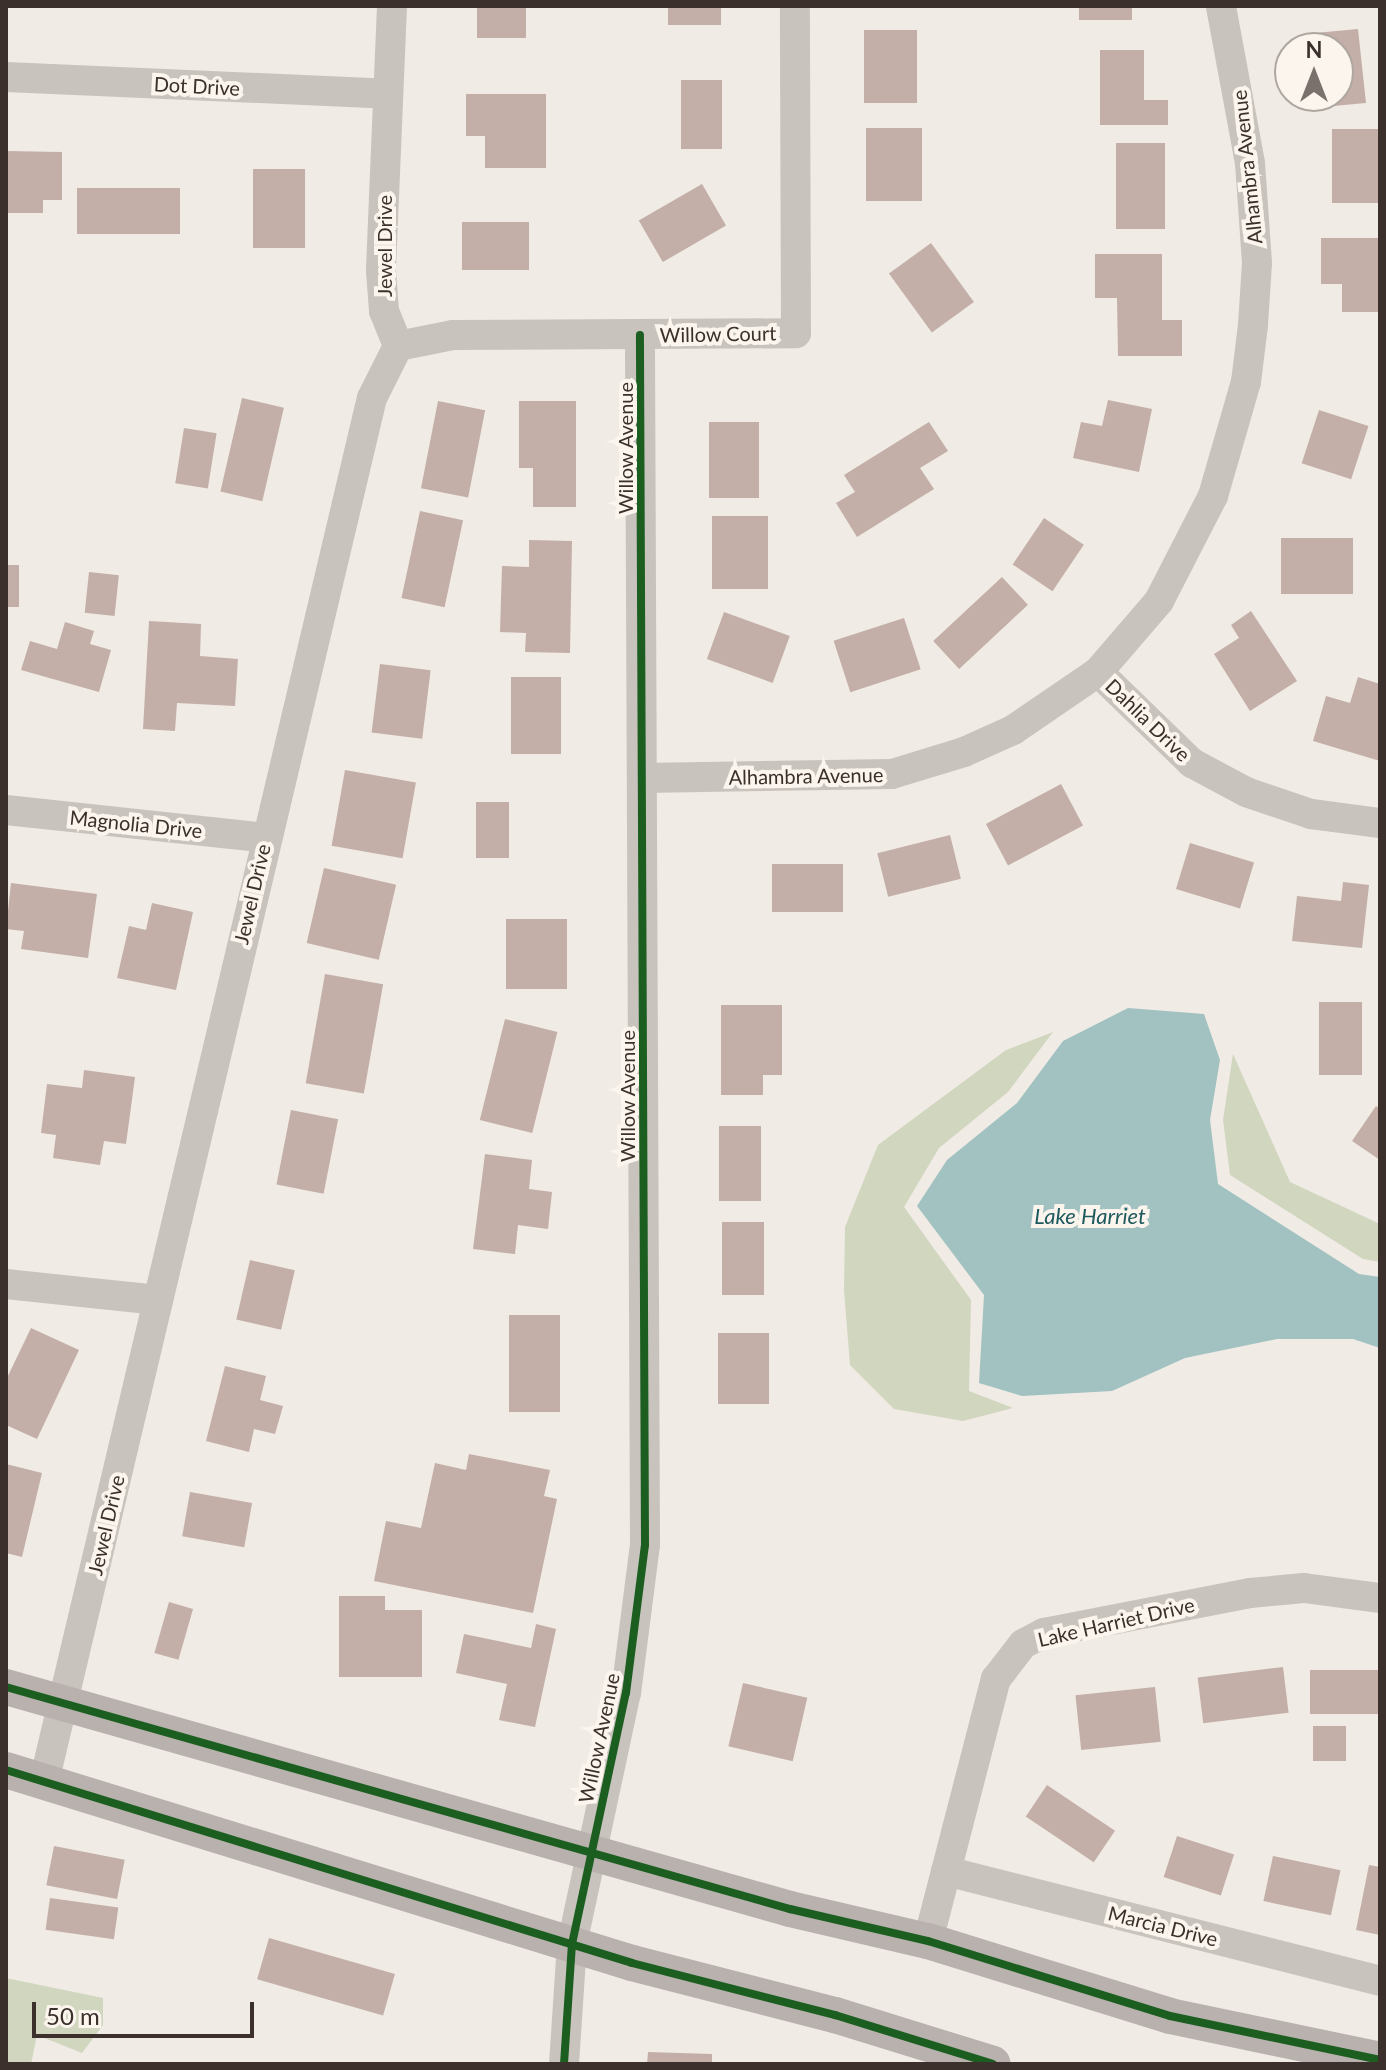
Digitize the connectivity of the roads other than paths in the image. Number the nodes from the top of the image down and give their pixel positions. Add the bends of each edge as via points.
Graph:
1 (392, 6) edge
2 (795, 6) edge
3 (1221, 6) edge
4 (6, 77) edge
5 (388, 94) junction
6 (640, 335) junction
7 (398, 346) junction
8 (1098, 672) junction
9 (642, 778) junction
10 (6, 810) edge
11 (1380, 823) edge
12 (266, 838) junction
13 (6, 1284) edge
14 (158, 1300) junction
15 (1380, 1598) edge
16 (6, 1687) edge
17 (66, 1703) junction
18 (6, 1770) edge
19 (44, 1782) junction
20 (592, 1853) junction
21 (946, 1871) junction
22 (928, 1941) junction
23 (572, 1944) junction
24 (1380, 1981) edge
25 (1380, 2060) edge
26 (564, 2064) edge
27 (993, 2064) edge

1 - 5 street, Jewel Drive
2 - 6 street, Willow Court via 796,333
3 - 8 street, Alhambra Avenue via 1255,217 1246,382 1213,496 1187,548 1159,601
4 - 5 street, Dot Drive
5 - 7 street, Jewel Drive via 381,271 384,311
6 - 7 street via 453,335
6 - 9 street, Willow Avenue
7 - 12 street, Jewel Drive via 372,398
8 - 9 street, Alhambra Avenue via 1013,730 892,774
8 - 11 street, Dahlia Drive via 1148,725 1206,770 1311,814
9 - 20 street, Willow Avenue via 645,1545 632,1664
10 - 12 street, Magnolia Drive
12 - 14 street, Jewel Drive
13 - 14 street
14 - 17 street, Jewel Drive
15 - 21 street, Lake Harriet Drive via 1304,1588 1250,1593 1044,1633 1023,1644 996,1679
16 - 17 main road
17 - 19 street, Jewel Drive
17 - 20 main road
18 - 19 main road
19 - 23 main road
20 - 22 main road
20 - 23 street, Willow Avenue
21 - 22 street, Lake Harriet Drive
21 - 24 street, Marcia Drive
22 - 25 main road via 1170,2016
23 - 26 street, Willow Avenue
23 - 27 main road

